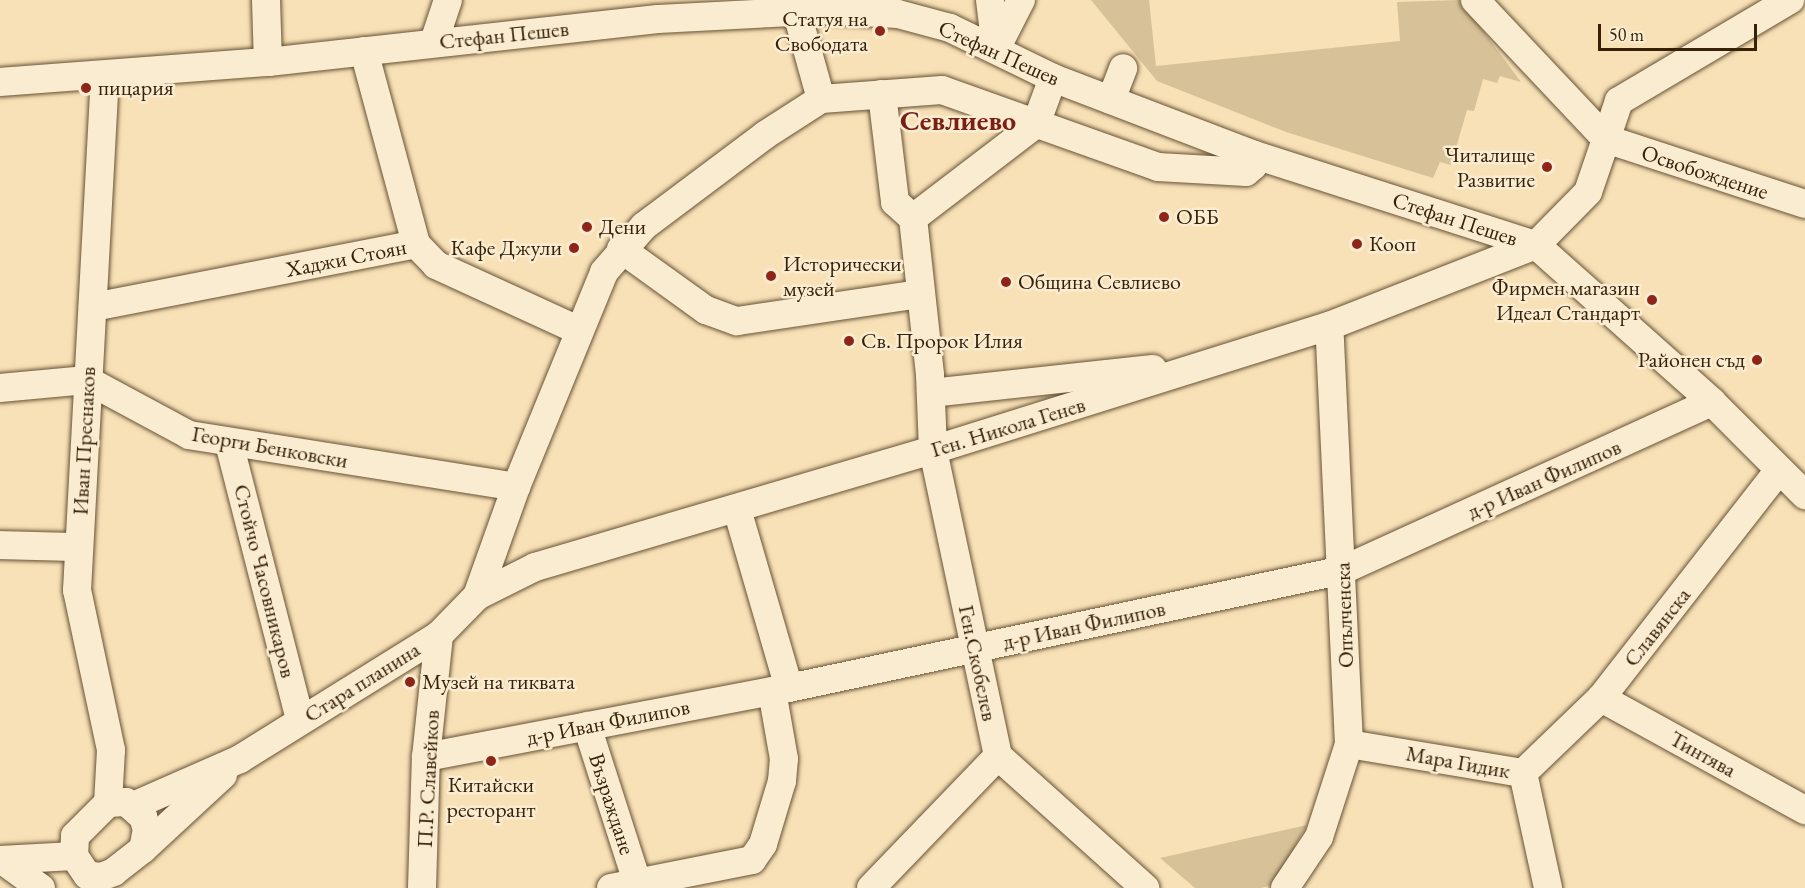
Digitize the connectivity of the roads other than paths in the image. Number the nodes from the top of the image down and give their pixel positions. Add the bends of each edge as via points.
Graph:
1 (266, 0) edge
2 (448, 0) edge
3 (990, 0) edge
4 (1021, 0) edge
5 (1475, 0) edge
6 (1790, 0) edge
7 (828, 5) edge
8 (657, 9) edge
9 (797, 13) junction
10 (434, 42) junction
11 (996, 49) junction
12 (364, 51) junction
13 (268, 62) junction
14 (1123, 68) dead end
15 (105, 75) junction
16 (1053, 78) junction
17 (0, 82) edge
18 (882, 94) junction
19 (821, 99) junction
20 (1111, 100) junction
21 (1036, 124) junction
22 (1606, 139) junction
23 (1254, 155) junction
24 (1805, 204) edge
25 (913, 218) junction
26 (416, 244) junction
27 (1536, 245) junction
28 (621, 249) junction
29 (920, 294) junction
30 (93, 307) junction
31 (1329, 327) junction
32 (578, 330) junction
33 (1179, 373) junction
34 (87, 380) junction
35 (931, 384) junction
36 (0, 388) edge
37 (1712, 402) junction
38 (230, 442) junction
39 (933, 450) junction
40 (1779, 470) junction
41 (516, 487) junction
42 (1805, 495) edge
43 (737, 509) junction
44 (0, 545) edge
45 (78, 547) junction
46 (1343, 570) junction
47 (477, 596) junction
48 (439, 635) junction
49 (975, 648) junction
50 (781, 689) junction
51 (1601, 698) junction
52 (300, 720) junction
53 (587, 726) junction
54 (1349, 744) junction
55 (998, 756) junction
56 (426, 757) junction
57 (240, 759) junction
58 (1523, 773) junction
59 (121, 804) junction
60 (1805, 810) edge
61 (143, 849) junction
62 (1, 860) edge
63 (97, 878) edge
64 (624, 885) edge
65 (41, 888) edge
66 (422, 888) edge
67 (870, 888) edge
68 (1145, 888) edge
69 (1285, 888) edge
70 (1548, 888) edge

1 - 13 street
2 - 10 street
3 - 11 street
4 - 11 street
5 - 22 street
6 - 22 street via 1619,102
7 - 9 street, Стефан Пешев
7 - 11 street, Стефан Пешев via 898,14 950,28
8 - 9 street, Стефан Пешев
8 - 10 street, Стефан Пешев
9 - 19 street
10 - 12 street, Стефан Пешев
11 - 16 street, Стефан Пешев
12 - 13 street, Стефан Пешев
12 - 26 street
13 - 15 street, Стефан Пешев
14 - 20 street
15 - 17 street, Стефан Пешев
15 - 30 street, Иван Преснаков
16 - 20 street, Стефан Пешев
16 - 21 street
18 - 19 street
18 - 21 street via 942,90
18 - 25 street via 896,202
19 - 28 street via 644,226
20 - 23 street, Стефан Пешев
21 - 23 street via 1158,167 1246,172 1253,166
21 - 25 street
22 - 24 street, Освобождение
22 - 27 street via 1588,192
23 - 27 street, Стефан Пешев
25 - 29 street, Ген.Скобелев
26 - 30 street, Хаджи Стоян
26 - 32 street, Хаджи Стоян via 436,266
27 - 31 street, Ген. Никола Генев
27 - 37 street, Стефан Пешев
28 - 29 street via 706,310 737,321
28 - 32 street via 604,272
29 - 35 street, Ген.Скобелев
30 - 34 street, Иван Преснаков
31 - 33 street, Ген. Никола Генев
31 - 46 street, Опълченска
32 - 41 street
33 - 35 street via 1165,367
33 - 39 street, Ген. Никола Генев
34 - 36 street
34 - 38 street, Георги Бенковски via 189,435
34 - 45 street, Иван Преснаков
35 - 39 street, Ген.Скобелев
37 - 40 street, Стефан Пешев
37 - 46 street, д-р Иван Филипов
38 - 41 street, Георги Бенковски
38 - 52 street, Стойчо Часовникаров
39 - 43 street, Ген. Никола Генев
39 - 49 street, Ген.Скобелев
40 - 42 street, Стефан Пешев
40 - 51 street, Славянска
41 - 47 street
43 - 47 street, Ген. Никола Генев via 535,567
43 - 50 street
44 - 45 street
45 - 59 street, Иван Преснаков via 77,590
46 - 49 street, д-р Иван Филипов
46 - 54 street, Опълченска
47 - 48 street, Стара планина
48 - 52 street, Стара планина
48 - 56 street, П.Р. Славейков
49 - 50 street, д-р Иван Филипов
49 - 55 street, Ген.Скобелев
50 - 53 street, д-р Иван Филипов
50 - 64 street via 782,781 763,844 752,860
51 - 58 street, Славянска
51 - 60 street, Тинтява
52 - 57 street, Стара планина
53 - 56 street, д-р Иван Филипов
53 - 64 street, Възраждане
54 - 58 street, Мара Гидик
54 - 69 street, Опълченска via 1319,837
55 - 67 street
55 - 68 street
56 - 66 street, П.Р. Славейков
57 - 59 street, Стара планина
57 - 61 street, Стара планина
58 - 70 street, Мара Гидик
59 - 61 street via 147,829
59 - 63 street via 75,836
61 - 63 street, Стара планина
62 - 63 street
62 - 65 street

